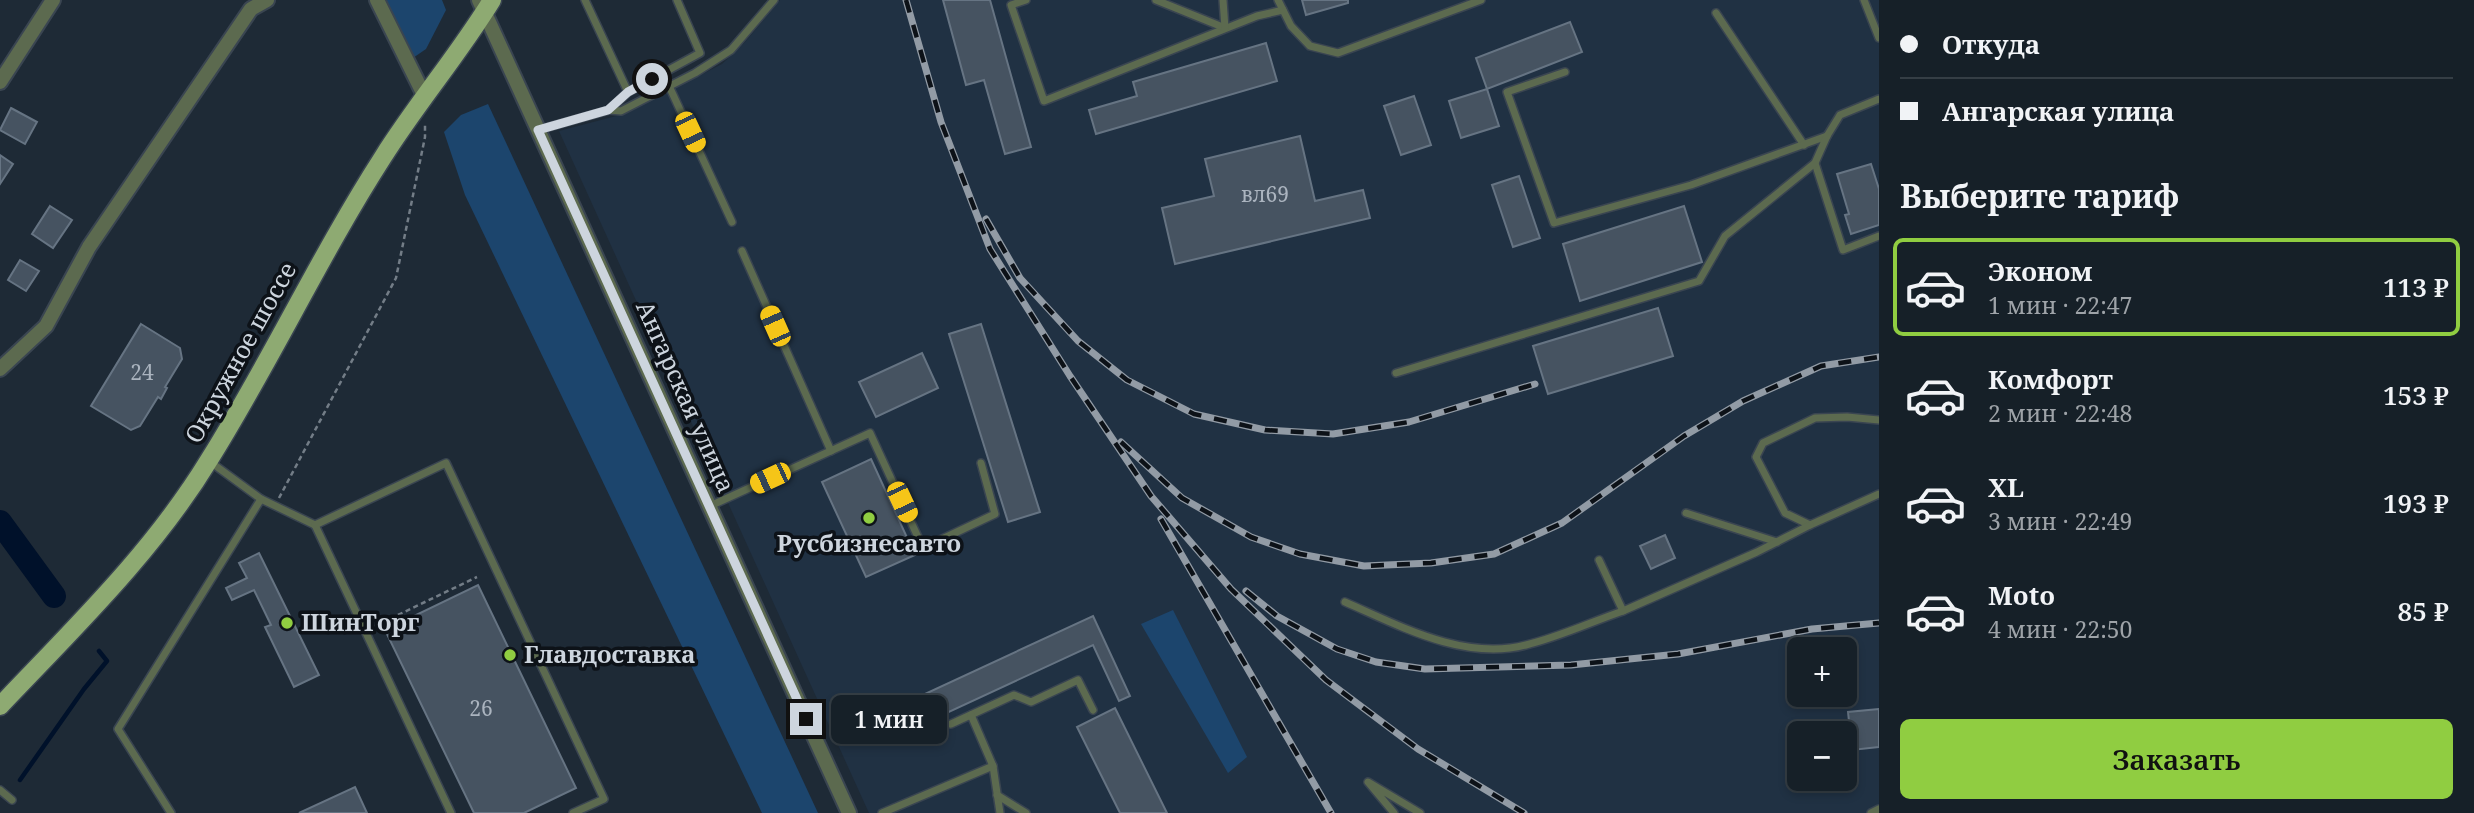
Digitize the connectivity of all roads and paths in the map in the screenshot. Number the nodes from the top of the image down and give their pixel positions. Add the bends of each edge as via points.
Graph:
1 (53, 0) edge
2 (267, 0) edge
3 (377, 0) edge
4 (585, 0) edge
5 (677, 0) edge
6 (774, 0) edge
7 (1026, 0) edge
8 (1156, 0) edge
9 (1223, 0) edge
10 (1278, 0) edge
11 (1450, 0) edge
12 (1481, 0) edge
13 (1864, 0) edge
14 (485, 4) edge
15 (1283, 10) junction
16 (1454, 10) junction
17 (1716, 13) dead end
18 (1226, 28) junction
19 (1879, 38) edge
20 (1565, 72) dead end
21 (0, 82) edge
22 (669, 86) junction
23 (628, 92) junction
24 (425, 97) junction
25 (1879, 99) edge
26 (608, 110) junction
27 (425, 124) dead end
28 (538, 130) junction
29 (1827, 136) junction
30 (1804, 145) junction
31 (1815, 163) junction
32 (732, 222) dead end
33 (1879, 236) edge
34 (742, 251) dead end
35 (0, 369) edge
36 (1396, 373) dead end
37 (1879, 420) edge
38 (831, 451) junction
39 (209, 461) junction
40 (981, 463) dead end
41 (1879, 494) edge
42 (279, 498) dead end
43 (261, 499) junction
44 (710, 506) junction
45 (1686, 513) dead end
46 (315, 524) junction
47 (1810, 525) junction
48 (1777, 542) junction
49 (1599, 561) dead end
50 (477, 578) dead end
51 (1345, 602) dead end
52 (1623, 611) junction
53 (375, 626) dead end
54 (0, 706) edge
55 (1093, 710) dead end
56 (971, 715) junction
57 (951, 724) dead end
58 (993, 766) junction
59 (0, 790) edge
60 (997, 795) junction
61 (12, 800) dead end
62 (1879, 809) edge
63 (171, 813) edge
64 (451, 813) edge
65 (573, 813) edge
66 (849, 813) edge
67 (882, 813) edge
68 (1000, 813) edge
69 (1026, 813) edge
70 (1394, 813) edge
71 (1420, 813) edge
72 (1871, 813) edge

1 - 21 street
2 - 35 street via 251,9 89,247 46,326
3 - 24 street
4 - 23 lane
5 - 23 lane via 700,53
6 - 22 lane via 731,50
7 - 18 lane via 1011,5 1044,101
8 - 18 lane
9 - 18 lane
10 - 15 lane
11 - 16 lane
12 - 16 lane
13 - 19 lane
14 - 24 main road, Окружное шоссе
14 - 28 street, Ангарская улица
15 - 16 lane via 1310,46 1338,53
15 - 18 lane
17 - 30 lane
20 - 30 lane via 1507,92 1554,223 1691,185
22 - 26 lane via 621,111
22 - 32 lane
23 - 26 lane
24 - 39 main road, Окружное шоссе via 335,235
25 - 29 lane via 1840,115
26 - 28 lane
27 - 42 path via 396,278
28 - 44 street, Ангарская улица
29 - 30 lane
29 - 31 lane
31 - 33 lane via 1843,250
31 - 36 lane via 1725,236 1699,281
34 - 38 lane
37 - 47 lane via 1815,418 1763,443 1756,457 1784,513
38 - 40 lane via 870,433 923,548 995,514
38 - 44 lane
39 - 43 lane
39 - 54 main road, Окружное шоссе via 148,546
41 - 47 lane
43 - 46 lane
43 - 63 lane via 118,729
44 - 66 street, Ангарская улица
45 - 48 lane
46 - 64 lane
46 - 65 lane via 446,463 604,799
47 - 48 lane
48 - 52 lane
49 - 52 lane
50 - 53 path
51 - 52 lane via 1414,632 1467,648 1493,650 1525,646
55 - 56 lane via 1078,680 1031,702 1014,695
56 - 57 lane
56 - 58 lane
58 - 60 lane
58 - 67 lane
59 - 61 lane
60 - 68 lane
60 - 69 lane
62 - 72 lane
70 - 71 lane via 1368,782

